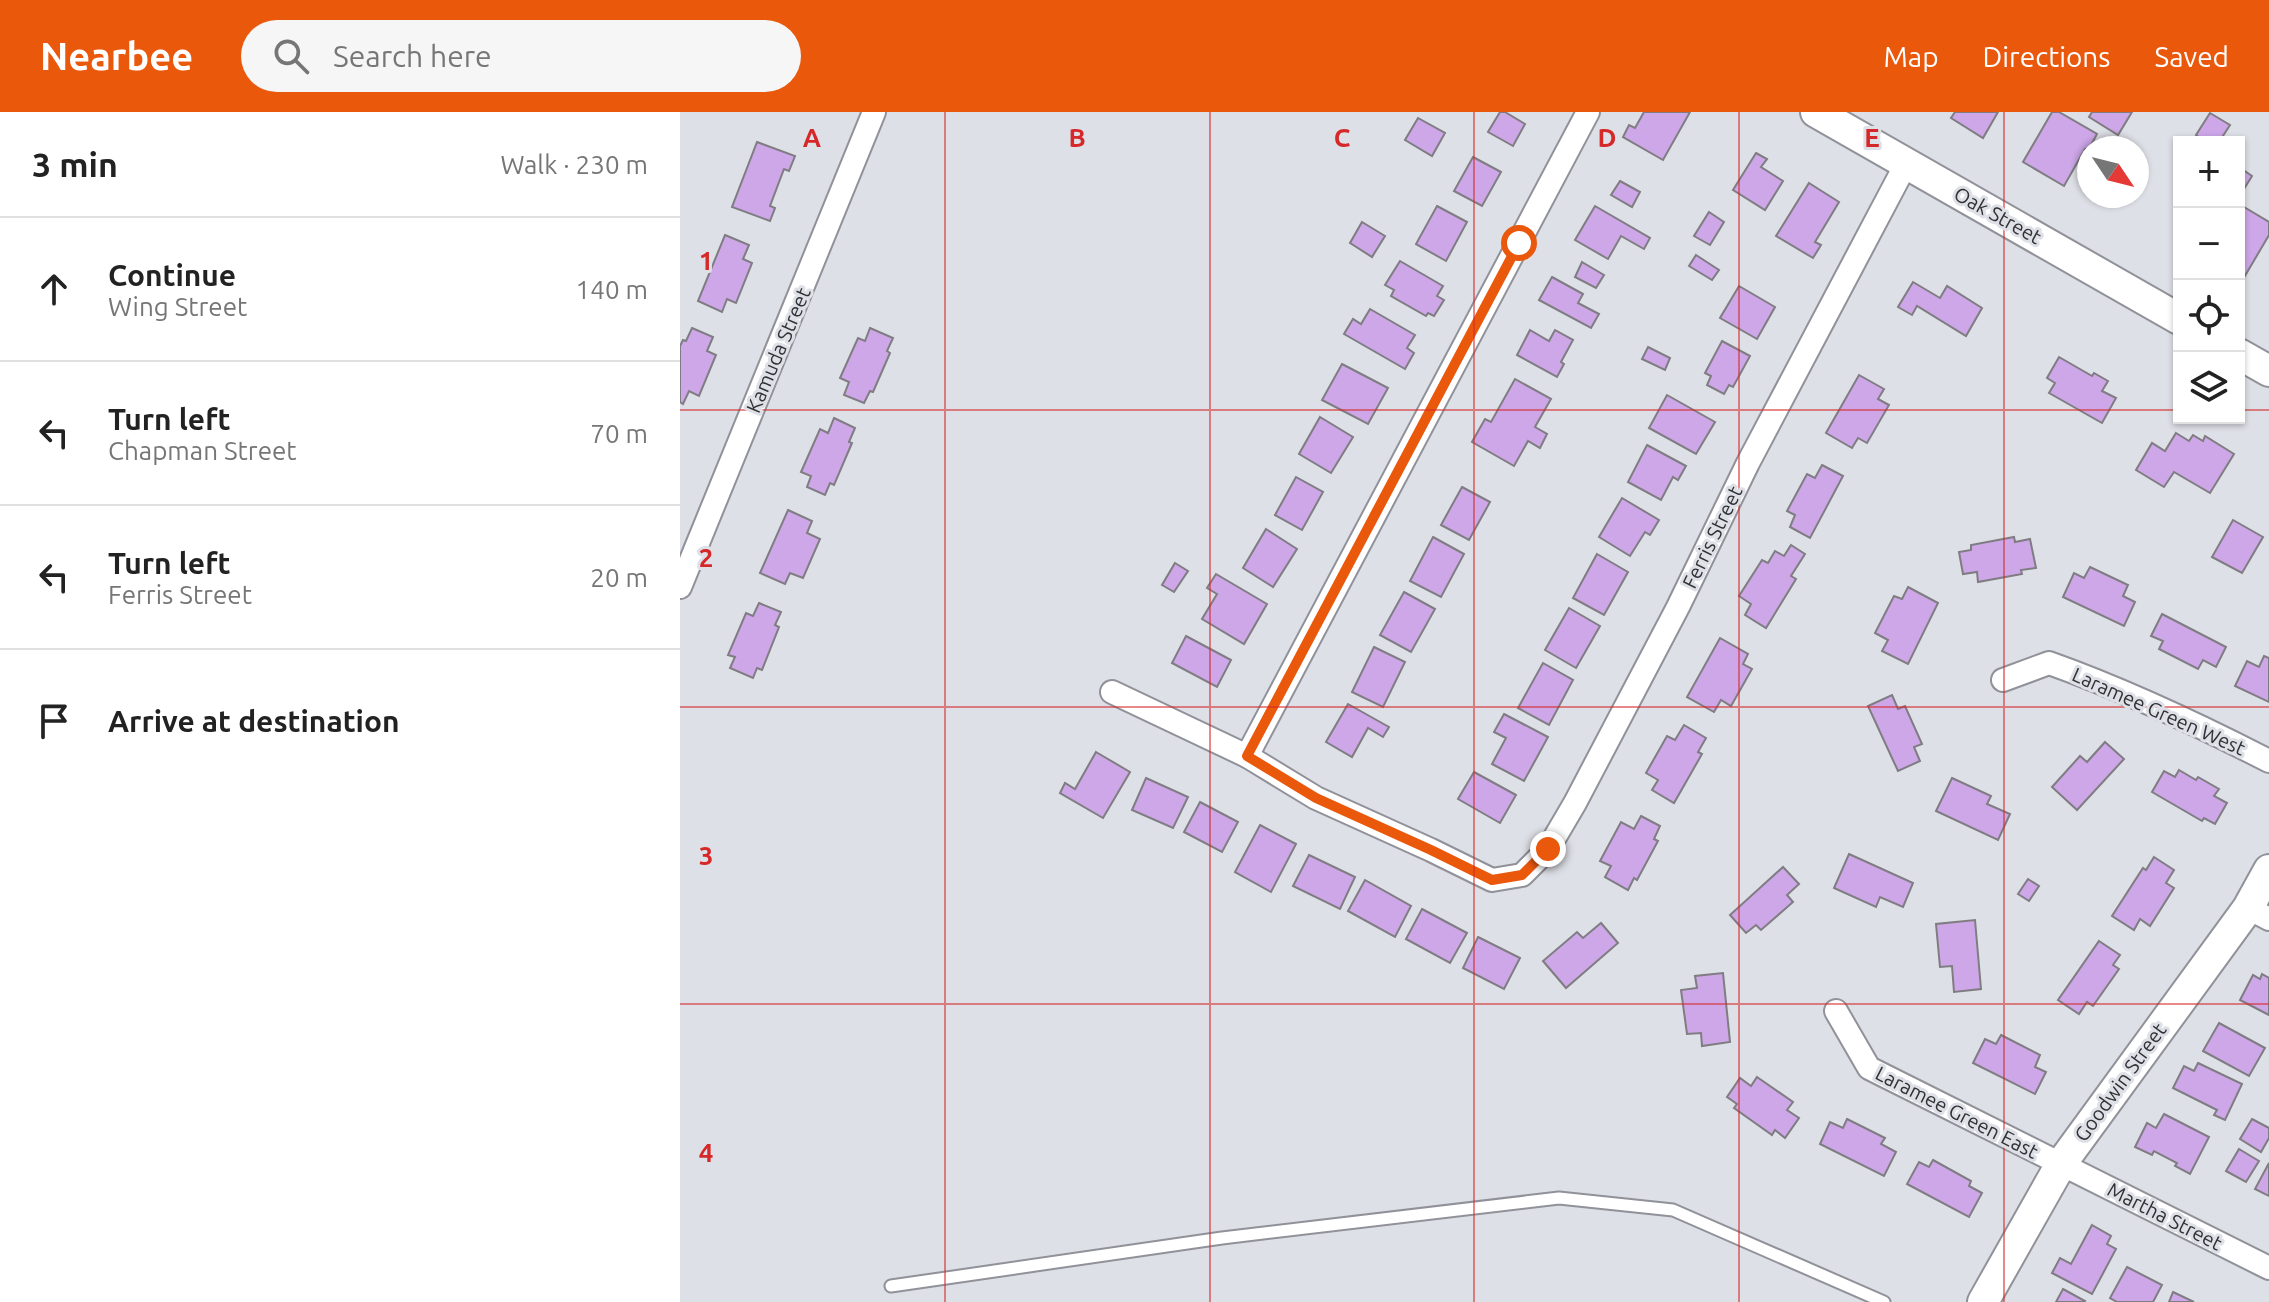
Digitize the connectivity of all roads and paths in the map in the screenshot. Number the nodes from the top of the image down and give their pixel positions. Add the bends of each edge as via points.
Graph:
1 (874, 112) edge
2 (1588, 112) edge
3 (1816, 112) edge
4 (1906, 164) junction
5 (2173, 316) edge
6 (2245, 357) edge
7 (2269, 371) edge
8 (680, 587) edge
9 (2003, 680) dead end
10 (1112, 692) dead end
11 (1247, 756) junction
12 (2269, 761) edge
13 (2269, 870) edge
14 (2258, 914) edge
15 (1836, 1011) dead end
16 (2061, 1164) junction
17 (2269, 1268) edge
18 (891, 1286) dead end
19 (1884, 1302) edge
20 (1983, 1302) edge

1 - 8 street, Kamuda Street
2 - 11 street
3 - 4 main road, Oak Street
4 - 5 main road, Oak Street
4 - 11 street, Ferris Street via 1568,814 1548,849 1522,875 1492,880 1316,798
6 - 7 main road
9 - 12 street, Laramee Green West via 2049,663 2109,685
10 - 11 street
13 - 14 main road, Goodwin Street
14 - 16 main road, Goodwin Street
15 - 16 street, Laramee Green East via 1869,1068
16 - 17 street, Martha Street
16 - 20 main road, Goodwin Street
18 - 19 lane via 1222,1238 1559,1198 1673,1210

